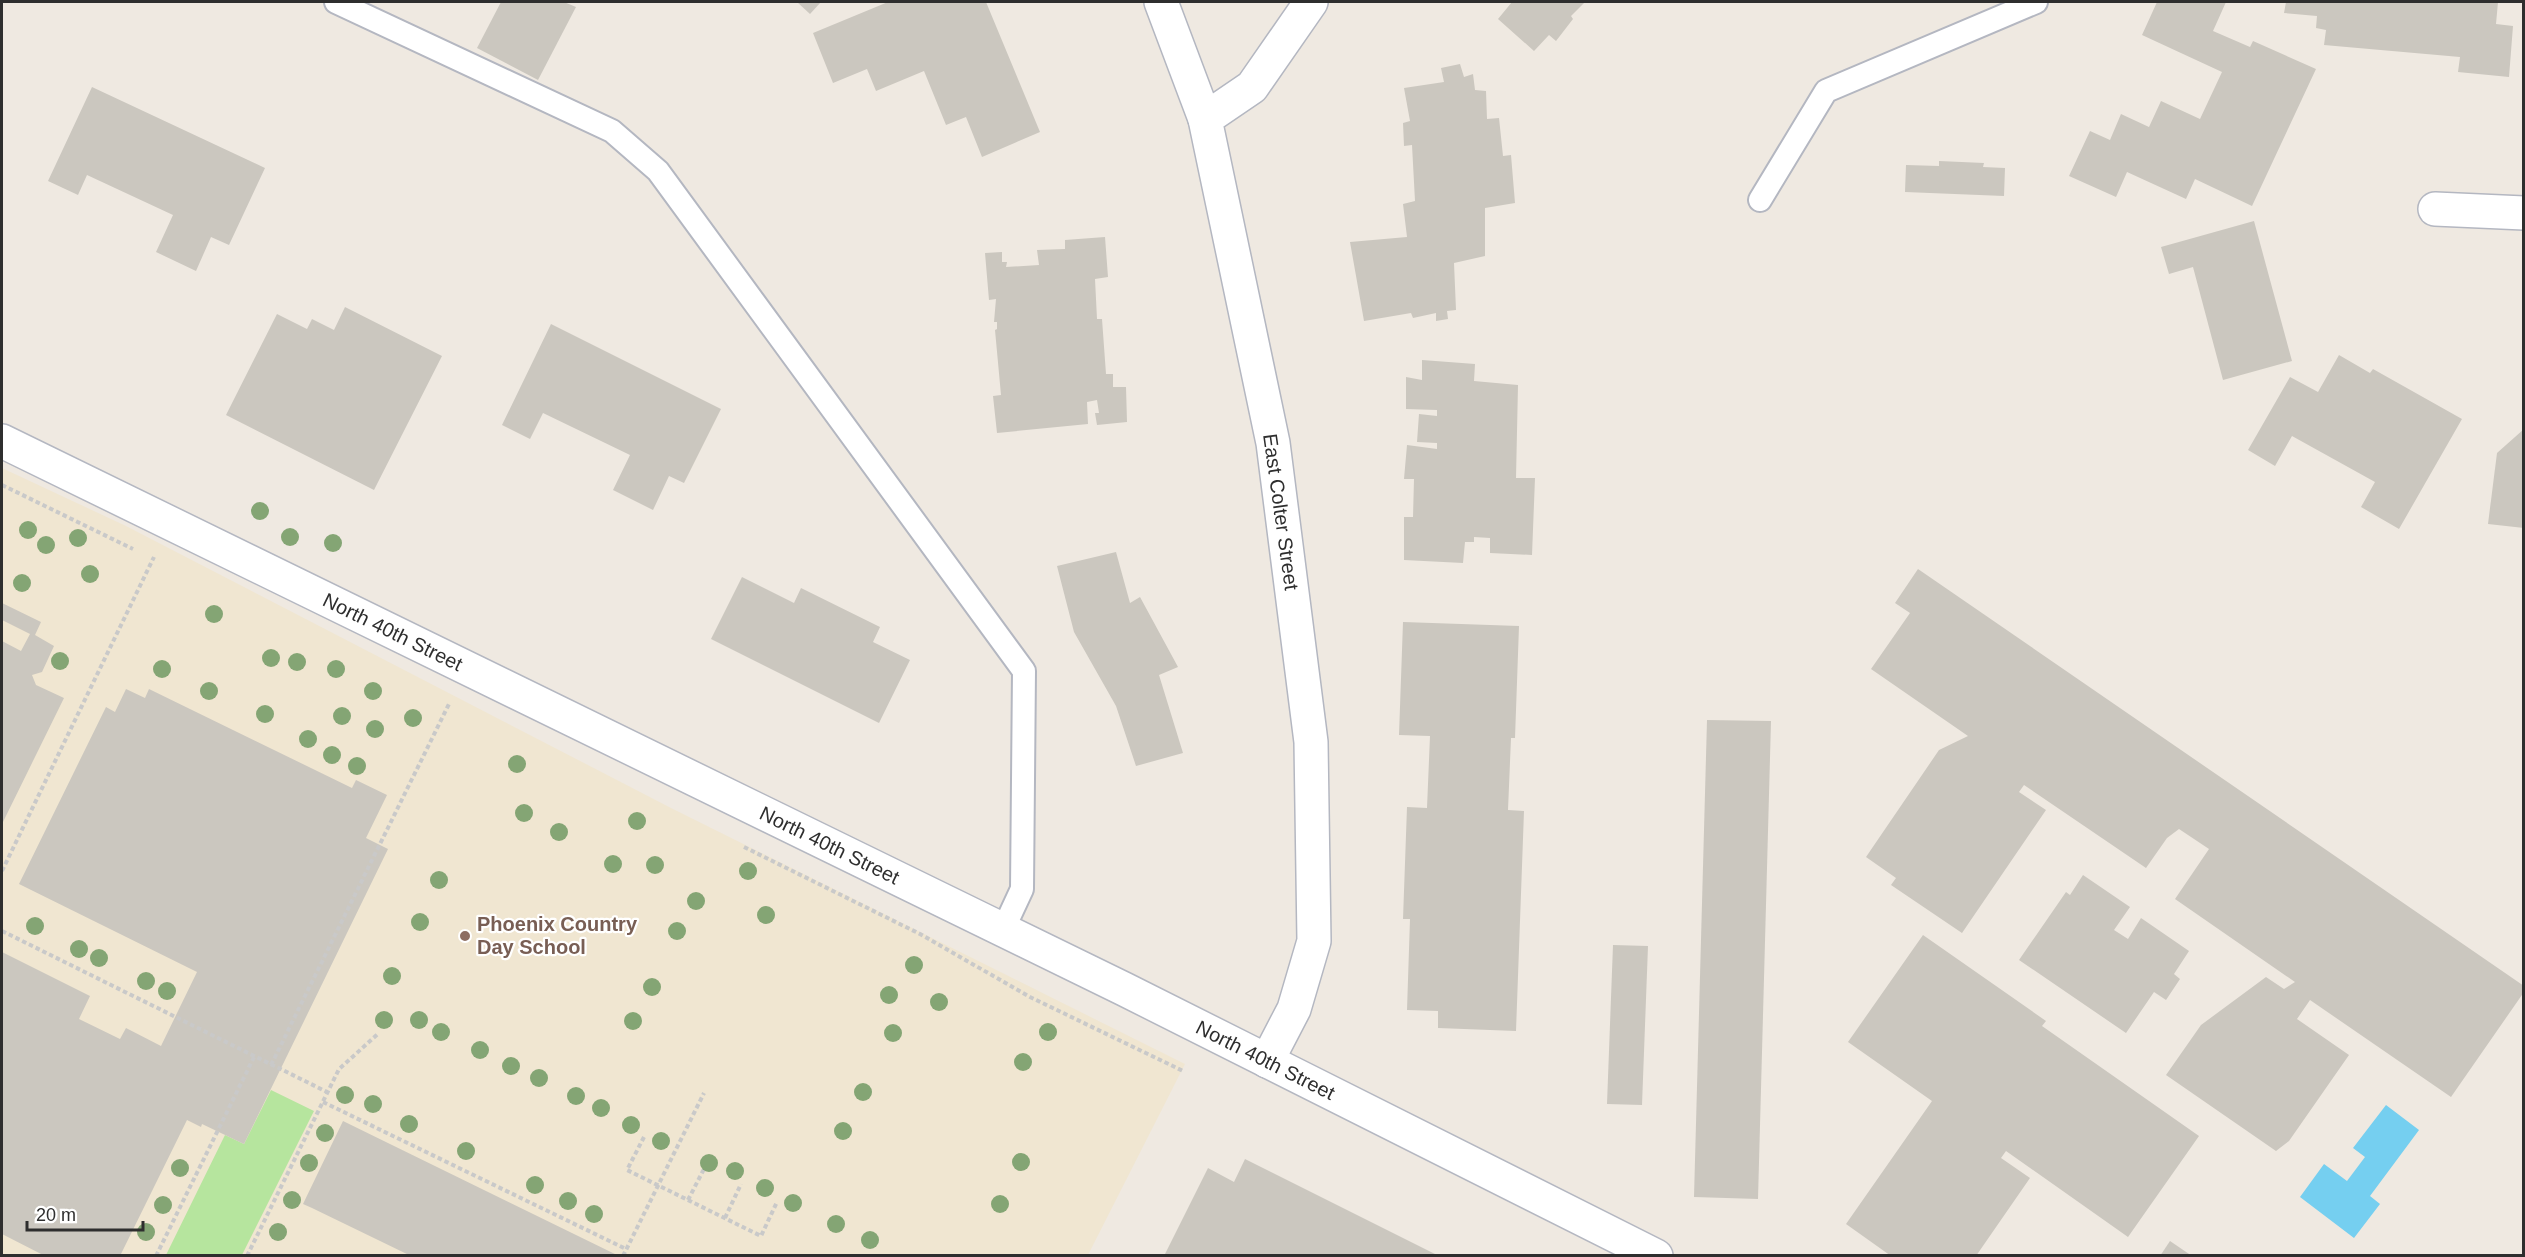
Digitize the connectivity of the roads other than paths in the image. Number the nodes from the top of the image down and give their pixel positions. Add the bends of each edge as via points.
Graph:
1 (336, 2) edge
2 (1161, 2) edge
3 (1311, 2) edge
4 (2036, 2) edge
5 (1205, 118) junction
6 (1760, 200) dead end
7 (2435, 209) dead end
8 (2523, 213) edge
9 (2, 441) edge
10 (1003, 930) junction
11 (1267, 1061) junction
12 (1656, 1256) edge

1 - 10 lane via 612,131 658,171 1024,671 1023,889
2 - 5 main road, East Colter Street
3 - 5 main road via 1252,87
4 - 6 lane via 1826,91
5 - 11 main road, East Colter Street via 1273,443 1311,742 1314,941 1294,1009
7 - 8 main road
9 - 10 main road, North 40th Street
10 - 11 main road, North 40th Street
11 - 12 main road, North 40th Street

